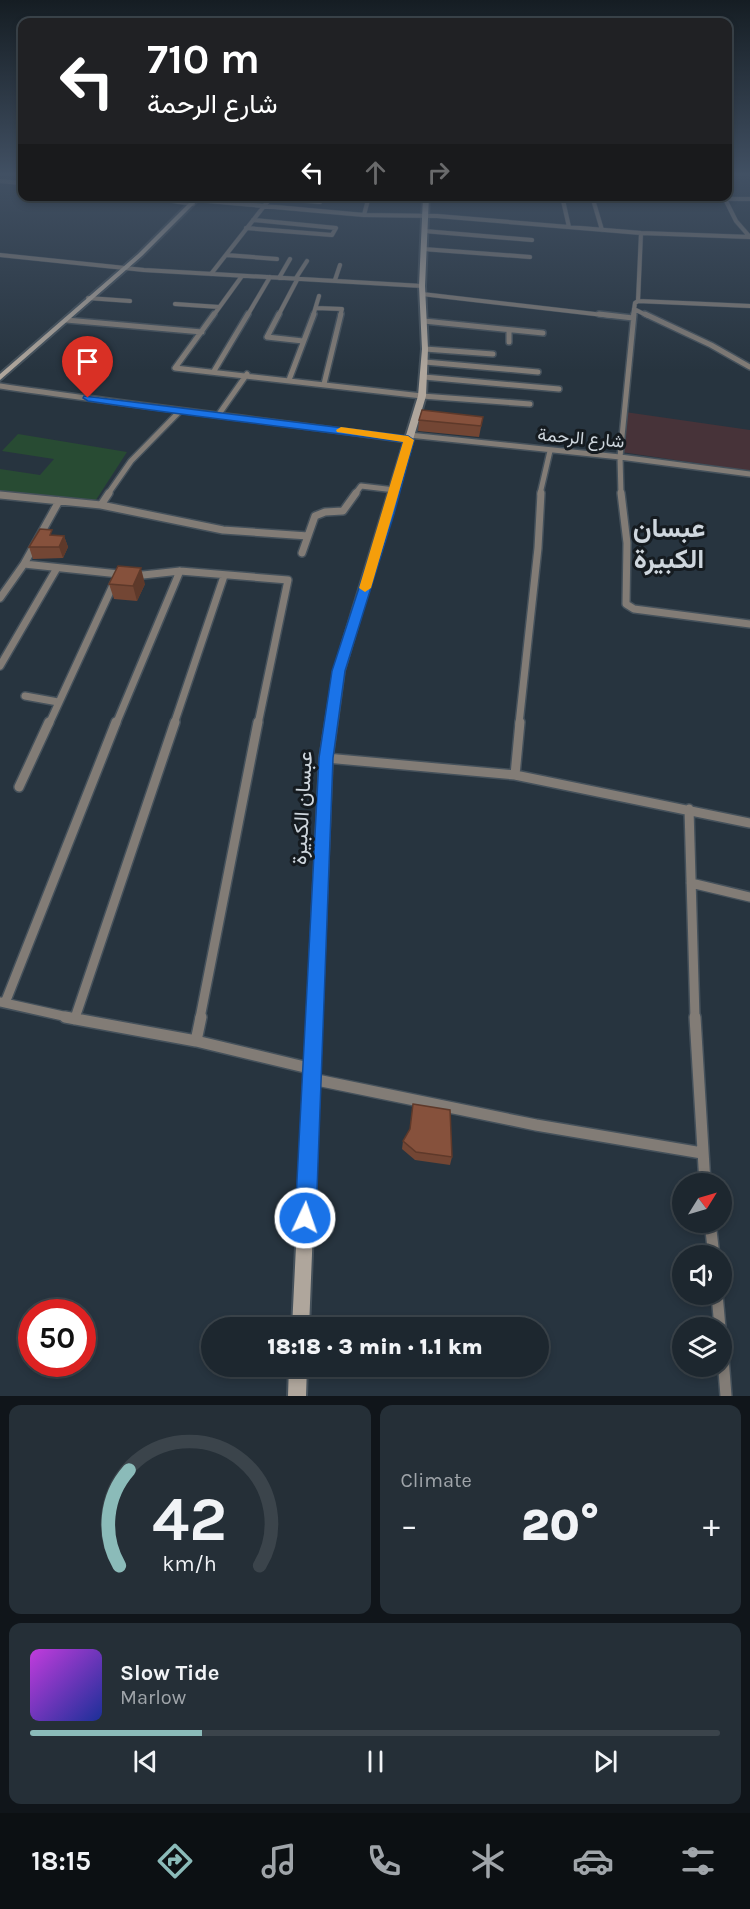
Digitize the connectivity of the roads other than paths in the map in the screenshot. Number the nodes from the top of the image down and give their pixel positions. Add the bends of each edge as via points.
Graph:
1 (153, 241) edge
2 (236, 241) edge
3 (423, 241) edge
4 (641, 241) edge
5 (423, 249) junction
6 (0, 255) edge
7 (226, 255) junction
8 (530, 257) dead end
9 (277, 259) dead end
10 (290, 259) dead end
11 (307, 261) dead end
12 (340, 265) dead end
13 (124, 268) junction
14 (211, 274) junction
15 (242, 276) junction
16 (270, 277) junction
17 (279, 278) junction
18 (297, 278) junction
19 (335, 280) junction
20 (422, 290) junction
21 (319, 296) dead end
22 (88, 298) junction
23 (130, 301) dead end
24 (639, 301) junction
25 (175, 304) dead end
26 (710, 305) junction
27 (750, 306) edge
28 (219, 307) junction
29 (316, 308) junction
30 (634, 309) junction
31 (715, 315) dead end
32 (633, 318) junction
33 (66, 320) junction
34 (424, 321) junction
35 (509, 331) junction
36 (202, 332) junction
37 (543, 333) dead end
38 (303, 341) junction
39 (509, 342) dead end
40 (425, 349) junction
41 (493, 354) dead end
42 (425, 362) junction
43 (750, 368) edge
44 (214, 371) junction
45 (538, 372) dead end
46 (247, 374) junction
47 (424, 377) junction
48 (0, 378) edge
49 (288, 380) junction
50 (324, 384) junction
51 (0, 386) edge
52 (559, 389) dead end
53 (422, 396) junction
54 (530, 404) dead end
55 (179, 412) junction
56 (219, 414) junction
57 (409, 437) junction
58 (550, 451) junction
59 (620, 457) junction
60 (750, 474) edge
61 (395, 490) junction
62 (0, 495) edge
63 (59, 501) junction
64 (101, 505) junction
65 (308, 536) junction
66 (302, 553) dead end
67 (24, 564) junction
68 (57, 568) junction
69 (180, 571) junction
70 (119, 574) junction
71 (224, 576) junction
72 (0, 598) edge
73 (750, 624) edge
74 (3, 654) edge
75 (0, 666) edge
76 (25, 696) dead end
77 (58, 702) junction
78 (326, 758) junction
79 (516, 775) junction
80 (19, 787) dead end
81 (689, 809) junction
82 (750, 823) edge
83 (690, 883) junction
84 (750, 897) edge
85 (3, 1002) edge
86 (75, 1019) junction
87 (196, 1041) junction
88 (312, 1074) junction
89 (702, 1153) junction
90 (704, 1173) edge
91 (301, 1317) edge
92 (298, 1377) edge
93 (725, 1377) edge
94 (297, 1396) edge
95 (726, 1396) edge

1 - 13 main road
2 - 7 street
3 - 5 main road, عبسان الكبيرة
4 - 24 street
5 - 8 street
5 - 20 main road, عبسان الكبيرة
6 - 13 street
7 - 9 street
7 - 14 street
10 - 17 street
11 - 18 street
12 - 19 street
13 - 14 street
13 - 22 main road
14 - 15 street
15 - 16 street
15 - 28 street
16 - 17 street
16 - 44 street
17 - 18 street
18 - 19 street
18 - 38 street via 267,337
19 - 20 street
20 - 32 street
20 - 34 main road, عبسان الكبيرة
21 - 29 street
22 - 23 street
22 - 33 main road
24 - 26 street
24 - 30 street
25 - 28 street
26 - 27 street
26 - 31 street
28 - 36 street
29 - 38 street
29 - 50 street via 342,309
30 - 32 street
30 - 43 street
32 - 59 street
33 - 36 street
33 - 48 main road
34 - 35 street
34 - 40 main road, عبسان الكبيرة
35 - 37 street
35 - 39 street
36 - 44 street via 175,368
38 - 49 street
40 - 41 street
40 - 42 main road, عبسان الكبيرة
42 - 45 street
42 - 47 main road, عبسان الكبيرة
44 - 46 street
46 - 49 street
46 - 56 street
47 - 52 street
47 - 53 main road, عبسان الكبيرة
49 - 50 street
50 - 53 street
51 - 55 street, شارع الرحمة
53 - 54 street
53 - 57 main road, عبسان الكبيرة
55 - 56 street, شارع الرحمة
55 - 64 street via 131,461
56 - 57 street, شارع الرحمة
57 - 58 street, شارع الرحمة
57 - 61 main road, عبسان الكبيرة
58 - 59 street, شارع الرحمة
58 - 79 street via 540,496
59 - 60 street, شارع الرحمة
59 - 73 street via 627,543 626,604 634,609
61 - 65 street via 361,486 343,511 315,516
61 - 78 main road, عبسان الكبيرة via 339,671
62 - 63 street
63 - 64 street
63 - 67 street
64 - 65 street via 223,530
65 - 66 street
67 - 68 street
67 - 72 street
68 - 70 street
68 - 74 street
69 - 70 street
69 - 71 street
69 - 85 street
70 - 77 street
71 - 86 street
71 - 87 street via 288,580
74 - 75 street
76 - 77 street
77 - 80 street
78 - 79 street
78 - 88 main road, عبسان الكبيرة
79 - 81 street
81 - 82 street
81 - 83 street
83 - 84 street
83 - 89 street
85 - 86 street
86 - 87 street
87 - 88 street
88 - 89 street via 536,1125
88 - 91 main road, عبسان الكبيرة
89 - 90 street
92 - 94 main road
93 - 95 street

